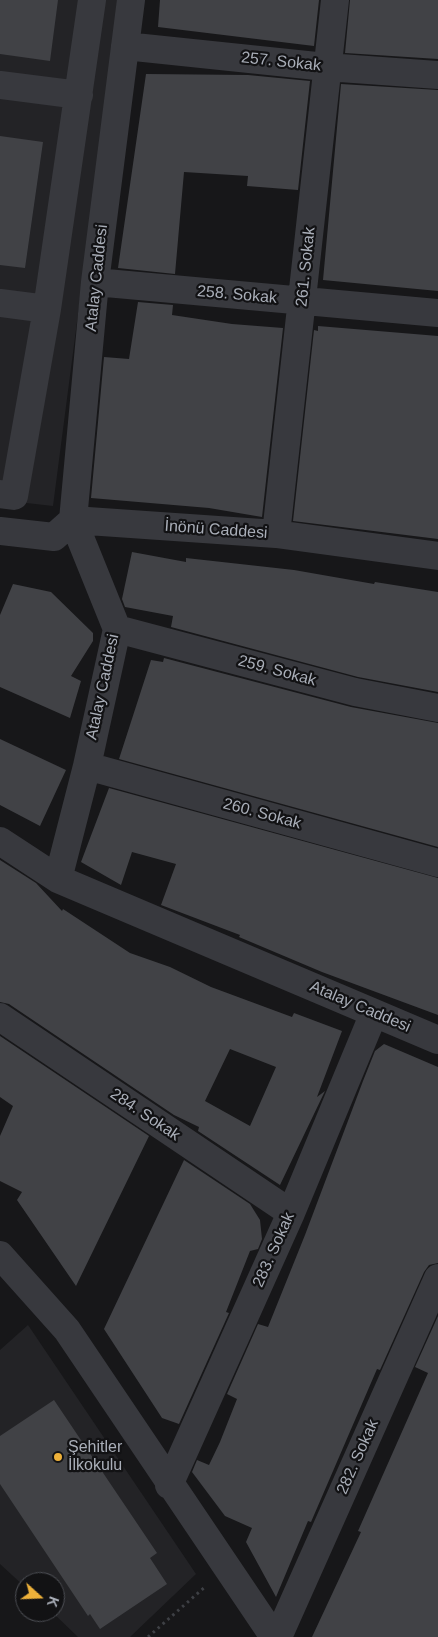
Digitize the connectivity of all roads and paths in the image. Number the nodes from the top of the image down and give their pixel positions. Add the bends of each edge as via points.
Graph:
1 (92, 0) edge
2 (131, 0) edge
3 (335, 0) edge
4 (125, 46) junction
5 (326, 66) junction
6 (438, 74) edge
7 (0, 85) edge
8 (79, 95) junction
9 (95, 282) junction
10 (302, 302) junction
11 (0, 303) edge
12 (47, 309) junction
13 (438, 313) edge
14 (0, 494) edge
15 (73, 520) junction
16 (0, 531) edge
17 (276, 534) junction
18 (438, 556) edge
19 (117, 629) junction
20 (438, 708) edge
21 (87, 766) junction
22 (0, 841) edge
23 (438, 862) edge
24 (58, 878) junction
25 (374, 1013) junction
26 (0, 1017) edge
27 (438, 1040) edge
28 (291, 1213) junction
29 (0, 1254) edge
30 (438, 1278) edge
31 (170, 1485) junction
32 (212, 1580) dead end
33 (148, 1637) edge
34 (274, 1637) edge
35 (278, 1637) edge

1 - 8 street
2 - 4 street, Atalay Caddesi
3 - 5 street, 261. Sokak
4 - 5 street, 257. Sokak
4 - 9 street, Atalay Caddesi
5 - 6 street, 257. Sokak
5 - 10 street, 261. Sokak
7 - 8 street
8 - 12 street
9 - 10 street, 258. Sokak
9 - 15 street, Atalay Caddesi
10 - 13 street, 258. Sokak
10 - 17 street, 261. Sokak
11 - 12 street
12 - 14 street via 14,496
15 - 16 street via 54,538
15 - 17 street, İnönü Caddesi
15 - 19 street, Atalay Caddesi
17 - 18 street, İnönü Caddesi
19 - 20 street, 259. Sokak via 355,692
19 - 21 street, Atalay Caddesi
21 - 23 street, 260. Sokak
21 - 24 street, Atalay Caddesi
22 - 24 street
24 - 25 street, Atalay Caddesi
25 - 27 street, Atalay Caddesi
25 - 28 street, 283. Sokak
26 - 28 street, 284. Sokak
28 - 31 street, 283. Sokak
29 - 31 street via 67,1330
30 - 35 street, 282. Sokak
31 - 34 street
32 - 33 path

